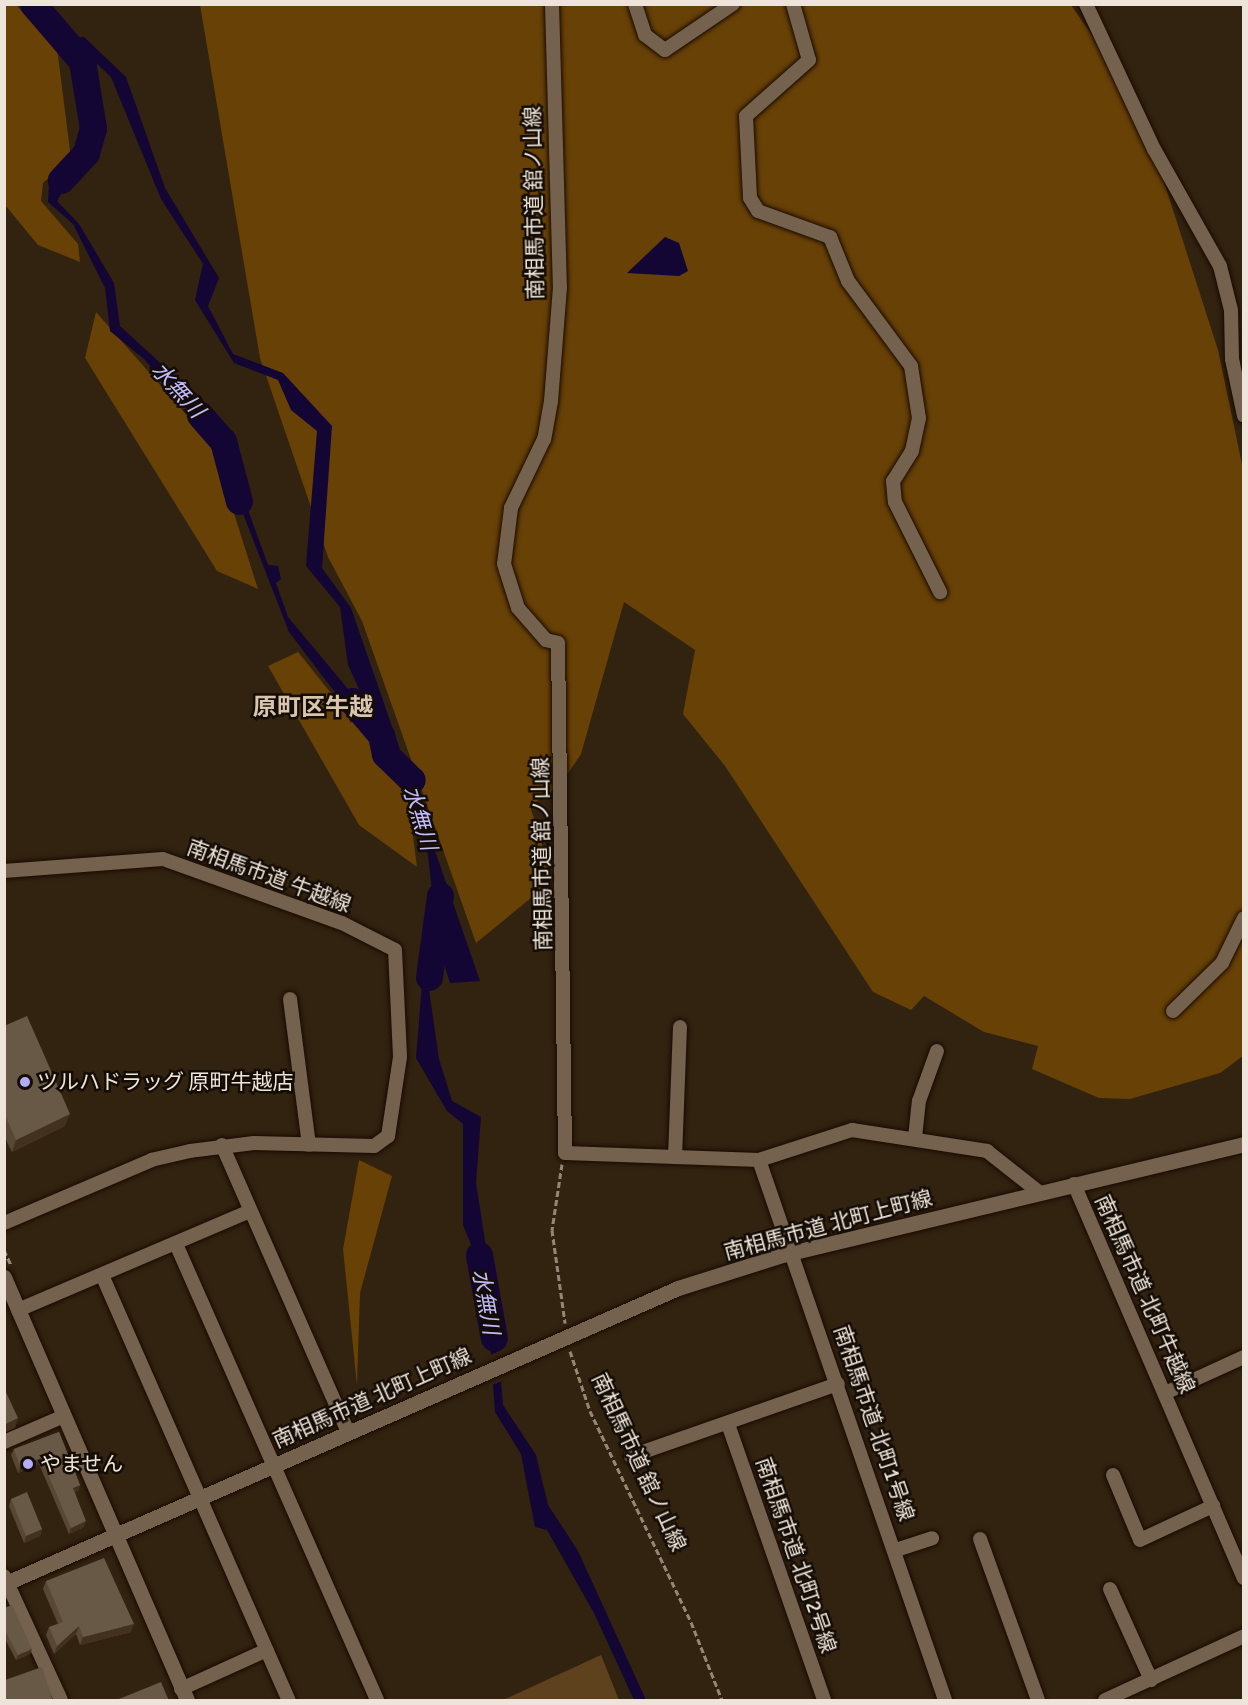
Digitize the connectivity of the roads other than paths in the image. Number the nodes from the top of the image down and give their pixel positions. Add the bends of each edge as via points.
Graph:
1 (552, 4) edge
2 (635, 4) edge
3 (733, 4) edge
4 (793, 4) edge
5 (1086, 4) edge
6 (1244, 416) edge
7 (940, 592) dead end
8 (4, 871) edge
9 (1244, 918) edge
10 (290, 999) dead end
11 (1173, 1011) dead end
12 (680, 1027) dead end
13 (937, 1051) dead end
14 (915, 1138) junction
15 (1244, 1144) edge
16 (222, 1145) junction
17 (309, 1145) junction
18 (675, 1157) junction
19 (759, 1160) junction
20 (1074, 1184) junction
21 (1040, 1193) junction
22 (250, 1211) junction
23 (4, 1223) edge
24 (176, 1244) junction
25 (793, 1253) junction
26 (102, 1275) junction
27 (4, 1277) edge
28 (18, 1310) junction
29 (1244, 1357) edge
30 (838, 1384) junction
31 (1165, 1393) junction
32 (64, 1416) junction
33 (728, 1424) junction
34 (354, 1430) junction
35 (4, 1442) edge
36 (631, 1456) dead end
37 (273, 1465) junction
38 (1113, 1475) dead end
39 (199, 1499) junction
40 (1213, 1506) junction
41 (116, 1536) junction
42 (932, 1538) dead end
43 (980, 1539) dead end
44 (896, 1550) junction
45 (1244, 1578) edge
46 (5, 1581) edge
47 (1110, 1589) dead end
48 (1244, 1636) edge
49 (267, 1650) junction
50 (1151, 1680) junction
51 (184, 1695) edge
52 (61, 1701) edge
53 (289, 1701) edge
54 (377, 1701) edge
55 (824, 1701) edge
56 (945, 1701) edge
57 (1038, 1701) edge
58 (1105, 1701) edge

1 - 18 street, 南相馬市道 舘ノ山線 via 560,287 551,401 544,439 511,508 504,564 518,608 546,640 558,644 566,1153
2 - 3 street via 645,35 664,50
4 - 7 street via 809,60 746,116 750,198 758,211 830,237 848,281 911,366 919,418 912,452 893,481 895,502
5 - 6 street via 1154,149 1220,266 1231,310 1232,359
8 - 17 street, 南相馬市道 牛越線 via 164,859 309,909 395,950 400,1057 388,1136 374,1146
9 - 11 street via 1222,963
10 - 17 street
12 - 18 street
13 - 14 street via 919,1101
14 - 19 street via 838,1132
14 - 21 street via 987,1150
15 - 20 street
16 - 17 street, 南相馬市道 牛越線
16 - 22 street
16 - 23 street, 南相馬市道 牛越線 via 152,1160
18 - 19 street
19 - 25 street, 南相馬市道 北町1号線
20 - 21 street, 南相馬市道 北町牛越線
20 - 31 street, 南相馬市道 北町牛越線
21 - 25 street, 南相馬市道 北町上町線
22 - 24 street
22 - 34 street
24 - 26 street
24 - 37 street
25 - 30 street, 南相馬市道 北町1号線
25 - 34 street, 南相馬市道 北町上町線 via 678,1288
26 - 28 street
26 - 39 street
27 - 28 street
28 - 32 street
29 - 31 street
30 - 33 street
30 - 44 street, 南相馬市道 北町1号線
31 - 40 street, 南相馬市道 北町牛越線
32 - 35 street
32 - 41 street
33 - 36 street
33 - 55 street, 南相馬市道 北町2号線
34 - 37 street, 南相馬市道 北町上町線
37 - 39 street, 南相馬市道 北町上町線
37 - 54 street
38 - 40 street via 1140,1540
39 - 41 street, 南相馬市道 北町上町線
39 - 49 street
40 - 45 street, 南相馬市道 北町牛越線
41 - 46 street, 南相馬市道 北町上町線
41 - 51 street
42 - 44 street
43 - 57 street
44 - 56 street, 南相馬市道 北町1号線
46 - 52 street
47 - 50 street
48 - 50 street
49 - 51 street
49 - 53 street
50 - 58 street

